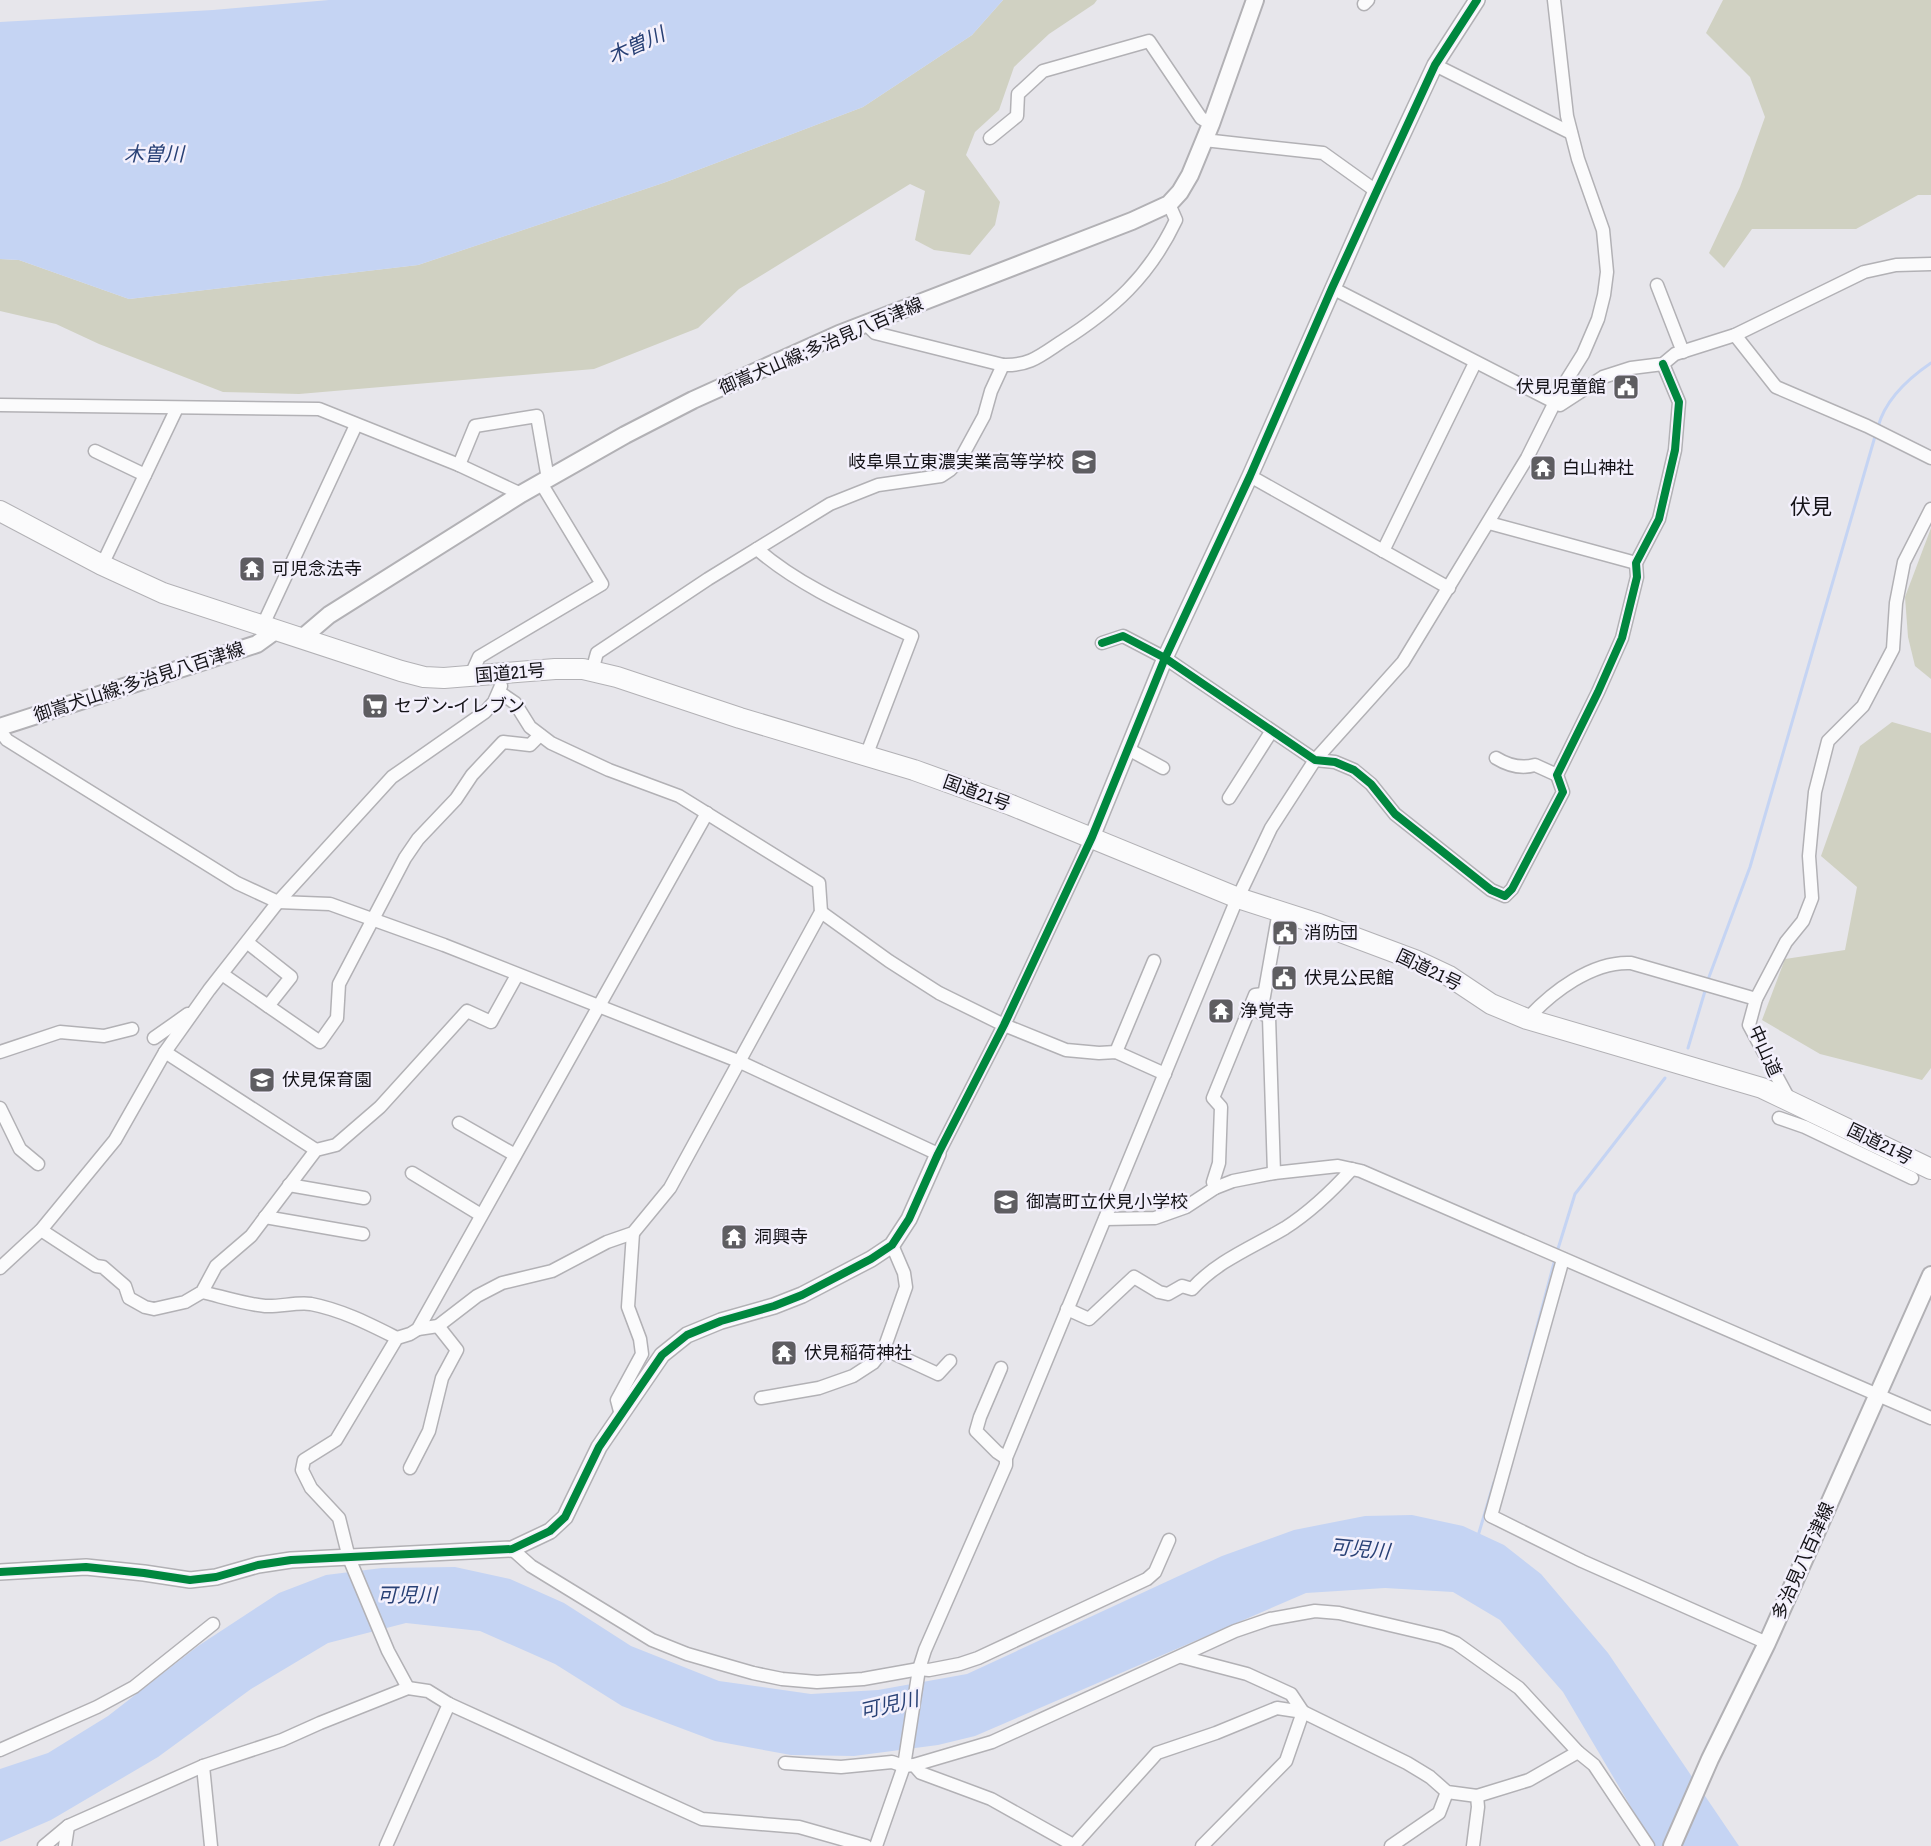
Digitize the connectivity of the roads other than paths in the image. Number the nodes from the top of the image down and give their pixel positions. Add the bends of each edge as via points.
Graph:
1 (1255, 0) edge
2 (1477, 0) edge
3 (1554, 0) edge
4 (1435, 65) junction
5 (1208, 132) junction
6 (1571, 133) junction
7 (990, 138) dead end
8 (1376, 191) junction
9 (1169, 204) junction
10 (1931, 264) edge
11 (1657, 285) dead end
12 (1332, 288) junction
13 (867, 325) junction
14 (1735, 335) junction
15 (1683, 352) junction
16 (1475, 363) junction
17 (1663, 363) junction
18 (1003, 365) junction
19 (1554, 402) junction
20 (0, 405) edge
21 (177, 408) junction
22 (356, 424) junction
23 (95, 451) dead end
24 (1931, 458) edge
25 (459, 465) junction
26 (146, 475) junction
27 (1250, 476) junction
28 (544, 481) junction
29 (521, 494) junction
30 (1931, 508) edge
31 (0, 511) edge
32 (1488, 523) junction
33 (757, 549) junction
34 (1383, 551) junction
35 (1636, 563) junction
36 (102, 565) junction
37 (1449, 588) junction
38 (269, 629) junction
39 (302, 638) junction
40 (1102, 643) dead end
41 (1166, 658) junction
42 (592, 671) junction
43 (470, 677) junction
44 (502, 683) junction
45 (0, 729) edge
46 (1271, 732) junction
47 (540, 735) junction
48 (1128, 749) junction
49 (866, 756) junction
50 (1496, 758) dead end
51 (1315, 760) junction
52 (1163, 768) dead end
53 (1557, 775) junction
54 (1229, 798) dead end
55 (707, 813) junction
56 (1092, 837) junction
57 (1238, 898) junction
58 (278, 902) junction
59 (1280, 911) junction
60 (821, 912) junction
61 (374, 919) junction
62 (248, 943) junction
63 (1154, 961) dead end
64 (222, 974) junction
65 (517, 975) junction
66 (1263, 994) junction
67 (1756, 999) junction
68 (268, 1006) junction
69 (599, 1006) junction
70 (196, 1008) junction
71 (1527, 1019) junction
72 (1004, 1025) junction
73 (132, 1029) dead end
74 (154, 1038) dead end
75 (0, 1052) edge
76 (165, 1052) junction
77 (1116, 1052) junction
78 (738, 1061) junction
79 (1165, 1074) junction
80 (1789, 1100) junction
81 (0, 1108) edge
82 (1779, 1118) dead end
83 (459, 1123) dead end
84 (316, 1150) junction
85 (938, 1154) junction
86 (515, 1155) junction
87 (38, 1164) dead end
88 (1352, 1169) junction
89 (1925, 1169) edge
90 (412, 1173) dead end
91 (1274, 1173) junction
92 (289, 1185) junction
93 (1215, 1188) junction
94 (364, 1198) dead end
95 (481, 1215) junction
96 (265, 1217) junction
97 (1105, 1219) junction
98 (41, 1230) junction
99 (363, 1233) dead end
100 (633, 1233) junction
101 (892, 1245) junction
102 (1563, 1259) junction
103 (0, 1268) edge
104 (1931, 1275) edge
105 (202, 1292) junction
106 (1067, 1310) junction
107 (438, 1326) junction
108 (418, 1329) junction
109 (397, 1338) junction
110 (884, 1349) junction
111 (950, 1360) dead end
112 (1001, 1368) dead end
113 (1877, 1395) junction
114 (761, 1398) dead end
115 (621, 1415) junction
116 (1931, 1418) edge
117 (1006, 1458) junction
118 (410, 1468) dead end
119 (1169, 1540) dead end
120 (512, 1549) junction
121 (349, 1558) junction
122 (0, 1572) edge
123 (213, 1624) dead end
124 (1767, 1643) junction
125 (1182, 1657) junction
126 (919, 1669) junction
127 (408, 1688) junction
128 (449, 1704) junction
129 (1304, 1712) junction
130 (0, 1750) edge
131 (1578, 1752) junction
132 (785, 1763) dead end
133 (203, 1766) junction
134 (909, 1766) junction
135 (1447, 1792) junction
136 (1477, 1796) junction
137 (68, 1826) junction
138 (1475, 1845) edge
139 (44, 1846) edge
140 (65, 1846) edge
141 (211, 1846) edge
142 (386, 1846) edge
143 (866, 1846) edge
144 (876, 1846) edge
145 (1074, 1846) edge
146 (1203, 1846) edge
147 (1391, 1846) edge
148 (1648, 1846) edge
149 (1672, 1846) edge

1 - 5 main road, 御嵩犬山線;多治見八百津線
2 - 4 street
3 - 6 street
4 - 6 street
4 - 8 street
5 - 7 street via 1149,41 1043,71 1018,94 1017,116
5 - 8 street via 1323,153
5 - 9 main road, 御嵩犬山線;多治見八百津線 via 1190,175
6 - 19 street via 1603,230 1607,272 1592,336
8 - 12 street
9 - 13 main road, 御嵩犬山線;多治見八百津線
9 - 18 street via 1176,220 1167,238 1156,257 1112,306 1031,362
10 - 14 street via 1896,265 1864,273
11 - 15 street
12 - 16 street
12 - 27 street
13 - 18 street via 875,333
13 - 28 main road, 御嵩犬山線;多治見八百津線 via 792,354 693,400
14 - 15 street
14 - 24 street via 1776,387
15 - 17 street
16 - 19 street
16 - 34 street
17 - 19 street via 1616,371 1560,405
17 - 35 street via 1679,402 1675,450 1659,519
18 - 33 street via 984,417 960,460 950,470 941,476 878,485 853,494
19 - 32 street via 1527,458
20 - 21 street
21 - 22 street via 319,409
21 - 26 street
22 - 25 street
22 - 38 street
23 - 26 street
25 - 28 street via 475,426 537,416
25 - 29 street
26 - 36 street
27 - 34 street
27 - 41 street
28 - 29 main road, 御嵩犬山線;多治見八百津線
28 - 43 street via 602,584 479,657
29 - 39 main road, 御嵩犬山線;多治見八百津線 via 329,615
30 - 67 street, 中山道 via 1904,562 1893,649 1863,706 1828,741 1815,792 1809,856 1812,898 1803,921 1786,942
31 - 36 highway, 国道21号
32 - 35 street
32 - 37 street
33 - 42 street via 597,653
33 - 49 street via 824,595 912,636
34 - 37 street
35 - 53 street via 1637,577 1622,638
36 - 38 highway, 国道21号 via 163,593
37 - 51 street via 1404,662
38 - 39 highway, 国道21号
38 - 45 main road, 御嵩犬山線;多治見八百津線 via 257,644
39 - 43 highway, 国道21号 via 424,677
40 - 41 street via 1123,636
41 - 46 street
41 - 48 street
42 - 44 highway, 国道21号 via 555,669
42 - 49 highway, 国道21号
43 - 44 highway, 国道21号
44 - 47 street via 530,727
44 - 58 street via 485,712 392,777
45 - 58 street via 7,740 237,883
46 - 51 street
46 - 54 street
47 - 55 street via 609,770 678,796
47 - 61 street via 530,745 503,742 472,775 405,858
48 - 52 street
48 - 56 street
49 - 56 highway, 国道21号 via 914,770
50 - 53 street via 1507,765 1535,765
51 - 53 street via 1335,762 1354,770 1395,814 1491,890 1505,896 1563,792
51 - 57 street via 1271,828
55 - 60 street via 819,883
55 - 69 street
56 - 57 highway, 国道21号
56 - 72 street
57 - 59 highway, 国道21号
57 - 79 street
58 - 61 street via 330,904
58 - 62 street
59 - 66 street
59 - 71 highway, 国道21号 via 1415,960 1449,976 1491,1004
60 - 72 street via 939,993
60 - 78 street
61 - 65 street
61 - 68 street via 339,984 338,1018 320,1042
62 - 64 street
62 - 68 street via 291,977
63 - 77 street
64 - 68 street
64 - 70 street
65 - 69 street
65 - 84 street via 491,1022 467,1011 380,1107 336,1145
66 - 91 street via 1261,1013 1269,1017
66 - 93 street via 1255,994 1213,1098 1221,1107
67 - 71 street via 1620,962 1560,990
67 - 80 street, 中山道 via 1749,1025
69 - 78 street
69 - 86 street
70 - 74 street
70 - 76 street
71 - 80 highway, 国道21号 via 1733,1078
72 - 77 street via 1066,1050
72 - 85 street
73 - 75 street via 104,1036 60,1032
76 - 84 street
76 - 98 street via 115,1140
77 - 79 street
78 - 85 street
78 - 100 street via 670,1188
79 - 97 street
80 - 89 highway, 国道21号
81 - 87 street via 20,1149
82 - 89 street
83 - 86 street
84 - 92 street
85 - 101 street via 909,1219
86 - 95 street
88 - 91 street via 1338,1166
88 - 102 street
88 - 106 street via 1330,1193 1287,1227 1206,1274 1191,1289 1182,1286 1168,1294 1134,1277 1089,1319
90 - 95 street
91 - 93 street
92 - 94 street
92 - 96 street
93 - 97 street via 1186,1207 1155,1218
95 - 108 street
96 - 99 street
96 - 105 street via 251,1236 216,1266
97 - 106 street
98 - 103 street
98 - 105 street via 103,1267 125,1286 129,1298 146,1307 154,1309 185,1302
100 - 107 street via 552,1270 494,1287
100 - 115 street via 628,1307 642,1354 617,1400
101 - 110 street via 906,1287
101 - 115 street via 802,1295 687,1335 662,1355
102 - 113 street
102 - 124 street via 1491,1516
104 - 113 main road, 多治見八百津線
105 - 109 street via 250,1304 328,1308
106 - 117 street
107 - 108 street
107 - 118 street via 457,1350 442,1378 429,1431
108 - 109 street
109 - 121 street via 336,1440 304,1460 302,1470 311,1488 339,1518
110 - 111 street via 938,1374
110 - 114 street via 873,1363 853,1376 819,1388
112 - 117 street via 976,1431
113 - 116 street
113 - 124 main road, 多治見八百津線
115 - 120 street via 599,1447 565,1517 550,1531
117 - 126 street
119 - 126 street via 1155,1572 1147,1579 978,1658
120 - 121 street
120 - 126 street via 531,1566 652,1640 687,1654 753,1673 817,1682
121 - 122 street via 291,1560 190,1580 86,1567
121 - 127 street
123 - 130 street via 134,1687
124 - 149 main road, 多治見八百津線
125 - 129 street via 1247,1674 1292,1694
125 - 131 street via 1235,1631 1294,1614 1339,1613 1379,1621 1456,1643 1519,1688
125 - 134 street via 992,1742
126 - 134 street
127 - 128 street via 428,1691
127 - 133 street via 282,1740
128 - 142 street
128 - 143 street via 702,1819 799,1827
129 - 135 street via 1407,1763
129 - 145 street via 1277,1708 1157,1753
129 - 146 street via 1286,1761
131 - 136 street via 1529,1780
131 - 148 street via 1594,1765
132 - 134 street via 841,1767 892,1762
133 - 137 street
133 - 141 street
134 - 144 street
134 - 145 street via 992,1799
135 - 136 street
135 - 147 street via 1439,1813
136 - 138 street
137 - 139 street
137 - 140 street

